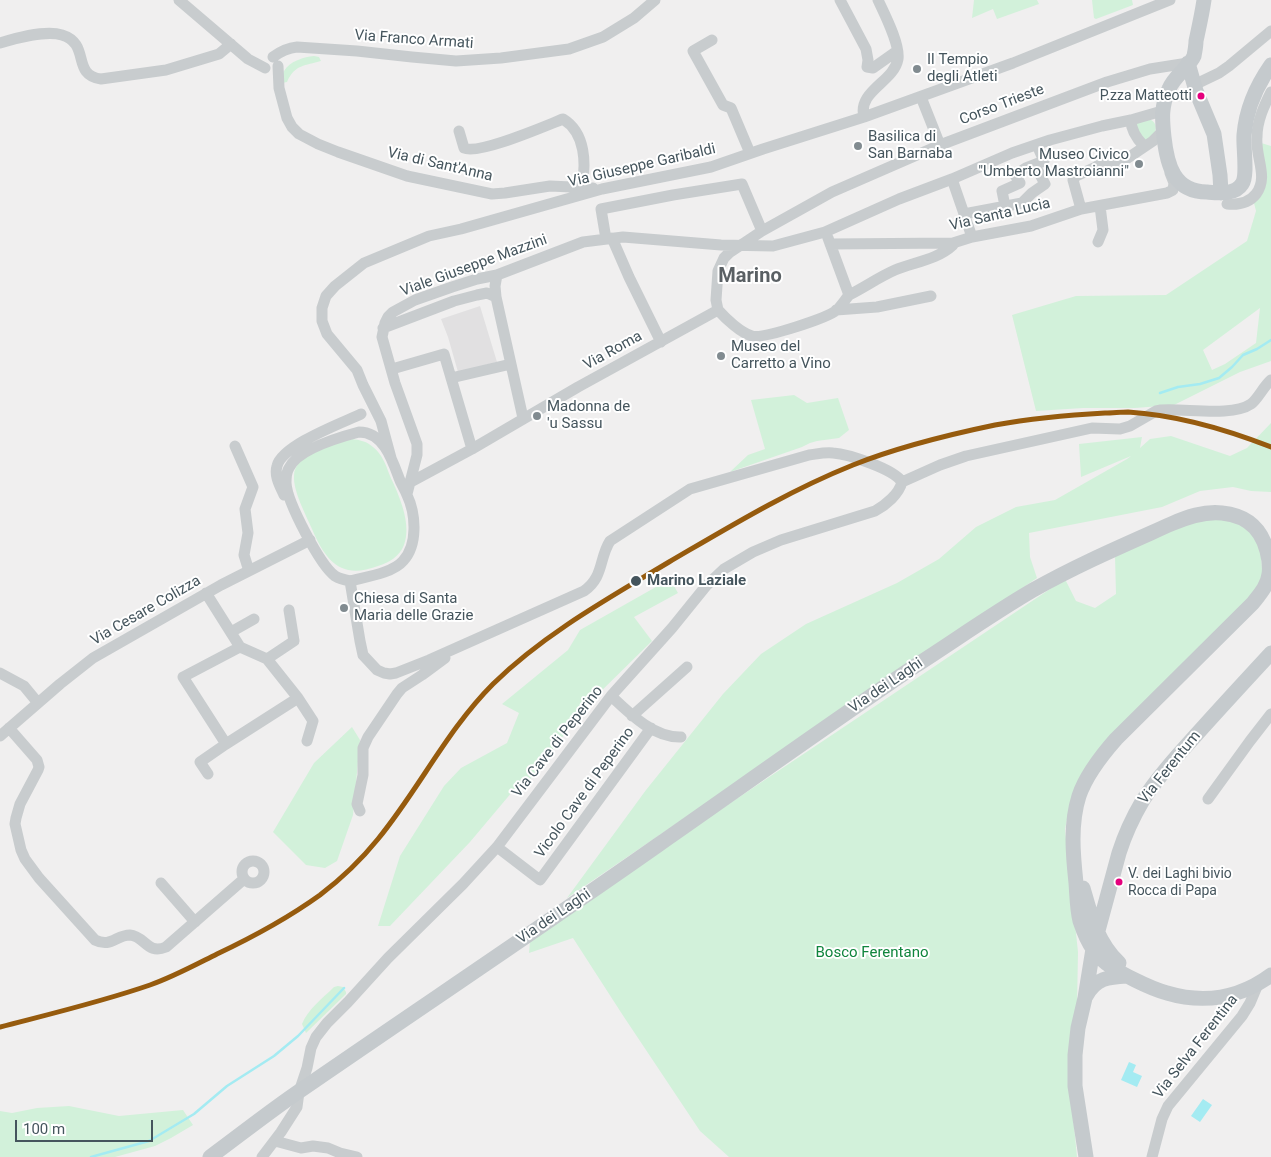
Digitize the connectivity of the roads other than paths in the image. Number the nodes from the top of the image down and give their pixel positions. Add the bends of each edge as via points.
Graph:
1 (179, 0) edge
2 (655, 0) edge
3 (840, 0) edge
4 (878, 0) edge
5 (1170, 0) edge
6 (1204, 0) edge
7 (1150, 3) edge
8 (1271, 31) edge
9 (712, 40) dead end
10 (0, 43) edge
11 (231, 44) junction
12 (897, 51) junction
13 (1188, 63) junction
14 (271, 64) junction
15 (1271, 65) edge
16 (1194, 85) junction
17 (1271, 92) edge
18 (921, 97) junction
19 (1162, 111) junction
20 (864, 118) junction
21 (1131, 120) junction
22 (459, 131) dead end
23 (1160, 135) junction
24 (940, 145) junction
25 (1037, 145) junction
26 (1144, 146) junction
27 (750, 153) junction
28 (1035, 165) junction
29 (952, 179) junction
30 (582, 188) junction
31 (602, 189) junction
32 (1224, 198) junction
33 (1005, 206) junction
34 (1100, 206) junction
35 (1081, 210) junction
36 (964, 214) junction
37 (762, 231) junction
38 (825, 232) junction
39 (972, 237) junction
40 (609, 238) junction
41 (1098, 242) dead end
42 (953, 243) junction
43 (830, 244) junction
44 (721, 245) junction
45 (739, 246) junction
46 (724, 258) junction
47 (497, 275) junction
48 (849, 295) junction
49 (932, 296) dead end
50 (496, 297) junction
51 (718, 310) junction
52 (836, 310) junction
53 (383, 328) junction
54 (661, 342) junction
55 (511, 364) junction
56 (392, 369) junction
57 (451, 378) junction
58 (1271, 380) edge
59 (361, 414) dead end
60 (524, 418) junction
61 (235, 446) dead end
62 (472, 448) junction
63 (391, 458) junction
64 (414, 467) junction
65 (398, 476) junction
66 (902, 482) junction
67 (408, 489) junction
68 (307, 541) junction
69 (250, 571) junction
70 (350, 581) junction
71 (206, 594) junction
72 (289, 610) dead end
73 (254, 619) dead end
74 (231, 632) junction
75 (240, 647) junction
76 (450, 650) junction
77 (1271, 653) edge
78 (268, 659) junction
79 (687, 667) dead end
80 (0, 672) edge
81 (611, 696) junction
82 (298, 698) junction
83 (38, 703) junction
84 (1271, 714) edge
85 (632, 716) junction
86 (10, 728) junction
87 (651, 728) junction
88 (0, 736) edge
89 (681, 737) dead end
90 (307, 741) dead end
91 (226, 744) junction
92 (208, 774) dead end
93 (1208, 799) dead end
94 (360, 811) dead end
95 (497, 847) junction
96 (1074, 857) junction
97 (244, 879) dead end
98 (161, 883) dead end
99 (1111, 883) junction
100 (1084, 890) junction
101 (1105, 903) junction
102 (1080, 921) junction
103 (195, 922) junction
104 (1097, 932) junction
105 (1093, 949) junction
106 (1119, 963) junction
107 (1271, 975) edge
108 (1132, 978) junction
109 (1258, 984) junction
110 (1085, 998) junction
111 (298, 1092) junction
112 (275, 1141) junction
113 (210, 1157) edge
114 (262, 1157) edge
115 (357, 1157) edge
116 (1086, 1157) edge
117 (1152, 1157) edge

1 - 11 street
2 - 14 street, Via Franco Armati via 603,37 569,49 456,61 306,48
3 - 12 street via 866,49 867,67 873,68
4 - 12 street
5 - 7 street, Via Giuseppe Garibaldi
6 - 13 main road via 1194,57
7 - 18 street, Via Giuseppe Garibaldi via 1021,60
8 - 16 street via 1229,66
9 - 27 street via 693,51 724,106 731,108
10 - 11 street via 47,34 66,36 78,48 87,73 101,79 166,70 220,54
11 - 14 street via 252,61
12 - 20 street via 898,59 890,75 866,100
13 - 16 main road
13 - 19 main road via 1172,82
13 - 24 street, Corso Trieste via 1150,69 1107,82
14 - 30 street, Via di Sant'Anna via 292,127 297,133 338,152 392,172 492,194 550,186
15 - 32 main road via 1247,116 1244,181
16 - 32 main road via 1214,134
17 - 32 street via 1258,127 1256,146 1262,179 1259,190 1248,201 1236,205
18 - 20 street, Via Giuseppe Garibaldi
18 - 24 street
19 - 21 street
19 - 23 main road
20 - 27 street, Via Giuseppe Garibaldi
21 - 25 street
21 - 26 street via 1133,131
22 - 30 street via 464,148 470,150 494,145 563,119 578,134 584,157
23 - 26 street
23 - 32 main road via 1178,181 1195,191
23 - 34 street, Via Santa Lucia via 1173,190 1158,196
24 - 37 street, Corso Trieste via 838,188
25 - 28 street via 1044,161
25 - 29 street
26 - 35 street via 1113,168 1107,159 1074,178
27 - 31 street, Via Giuseppe Garibaldi via 711,167
28 - 33 street via 1015,175 1020,183 1002,191
28 - 33 street via 1045,184 1022,202
29 - 36 street
29 - 38 street
30 - 31 street, Via di Sant'Anna
31 - 63 street, Via Giuseppe Garibaldi via 418,240 364,262 326,296 321,314 324,328 357,370 380,421
33 - 36 street
34 - 35 street, Via Santa Lucia
34 - 41 street via 1102,230
35 - 39 street, Via Santa Lucia via 1031,226
36 - 39 street
37 - 40 street via 742,184 601,209
37 - 45 street, Corso Trieste
38 - 43 street
38 - 45 street via 773,246
39 - 42 street, Via Santa Lucia
40 - 44 street, Viale Giuseppe Mazzini
40 - 47 street, Viale Giuseppe Mazzini via 583,242
40 - 54 street
42 - 43 street, Via Santa Lucia
42 - 48 street via 934,258 896,270
43 - 48 street
44 - 45 street, Viale Giuseppe Mazzini
44 - 46 street
45 - 46 street
46 - 51 street via 718,271
47 - 50 street
47 - 53 street, Viale Giuseppe Mazzini via 415,300 393,312
48 - 52 street
49 - 52 street via 876,308
50 - 53 street, Viale Giuseppe Mazzini via 487,293 454,301
50 - 55 street
51 - 52 street via 755,337 791,329
51 - 54 street, Via Roma
53 - 56 street via 382,337
54 - 60 street, Via Roma
55 - 57 street
55 - 60 street
56 - 57 street via 444,354
56 - 64 street via 417,444
57 - 62 street
58 - 66 street, Via Cave di Peperino via 1253,403 1240,408 1162,410 1120,429 1092,428 966,456
59 - 68 street via 298,444 278,462 277,479
60 - 62 street, Via Roma
61 - 69 street via 253,487 245,509 248,533 244,555
62 - 67 street, Via Roma
63 - 65 street
63 - 68 street via 374,435 359,432 316,446 294,461 288,469 286,482
64 - 65 street
64 - 67 street
65 - 67 street
66 - 76 street via 864,461 826,453 690,489 610,541 596,580 584,591
66 - 81 street, Via Cave di Peperino via 896,493 875,511 781,540 746,555 724,569
67 - 70 street via 414,537 407,556 392,569
68 - 69 street, Via Cesare Colizza
68 - 70 street via 331,572
69 - 71 street, Via Cesare Colizza
70 - 76 street via 363,655 376,670 396,673
71 - 74 street
71 - 83 street, Via Cesare Colizza via 93,658
72 - 78 street via 294,641
73 - 74 street
74 - 75 street
75 - 78 street
75 - 91 street via 183,677
76 - 94 street via 446,657 396,694 368,737 363,748 363,775 357,804
77 - 99 main road, Via Ferentum via 1151,788 1128,830
78 - 82 street
79 - 85 street, Vicolo Cave di Peperino
80 - 83 street via 24,686
81 - 85 street, Vicolo Cave di Peperino
81 - 95 street, Via Cave di Peperino
82 - 90 street via 313,721
82 - 91 street
83 - 86 street, Via Cesare Colizza
84 - 93 street
85 - 87 street, Vicolo Cave di Peperino
86 - 88 street, Via Cesare Colizza
86 - 103 street via 37,760 39,767 16,818 21,850 38,878 88,934 98,942 107,943 131,935 149,947 162,949
87 - 89 street, Vicolo Cave di Peperino via 670,738
87 - 95 street, Vicolo Cave di Peperino via 540,880
91 - 92 street via 200,762
95 - 111 street, Via Cave di Peperino via 327,1023 316,1037
96 - 100 main road, Via dei Laghi
96 - 102 main road, Via dei Laghi
96 - 111 main road, Via dei Laghi via 1078,801 1100,757 1248,609 1264,587 1270,569 1265,543 1256,529 1242,519 1212,512 1181,520 1081,564 1010,604
97 - 103 street
98 - 103 street
99 - 100 main road via 1100,894
99 - 101 main road, Via Ferentum
100 - 104 main road, Via dei Laghi
101 - 104 main road, Via Ferentum
101 - 106 main road via 1110,939
102 - 105 main road, Via dei Laghi
102 - 110 main road
104 - 105 main road, Via Ferentum
104 - 106 main road, Via dei Laghi via 1107,951
105 - 108 main road, Via dei Laghi via 1107,964
105 - 110 main road, Via Ferentum
106 - 108 main road, Via dei Laghi
107 - 109 main road, Via dei Laghi
108 - 109 main road, Via dei Laghi via 1166,993 1200,998 1234,995
108 - 110 main road via 1103,979
109 - 117 street, Via Selva Ferentina via 1242,1016 1168,1106
110 - 116 main road via 1074,1071
111 - 112 street, Via Cave di Peperino via 297,1108
111 - 113 main road, Via dei Laghi
112 - 114 street, Via Cave di Peperino
112 - 115 street via 301,1148 328,1148

